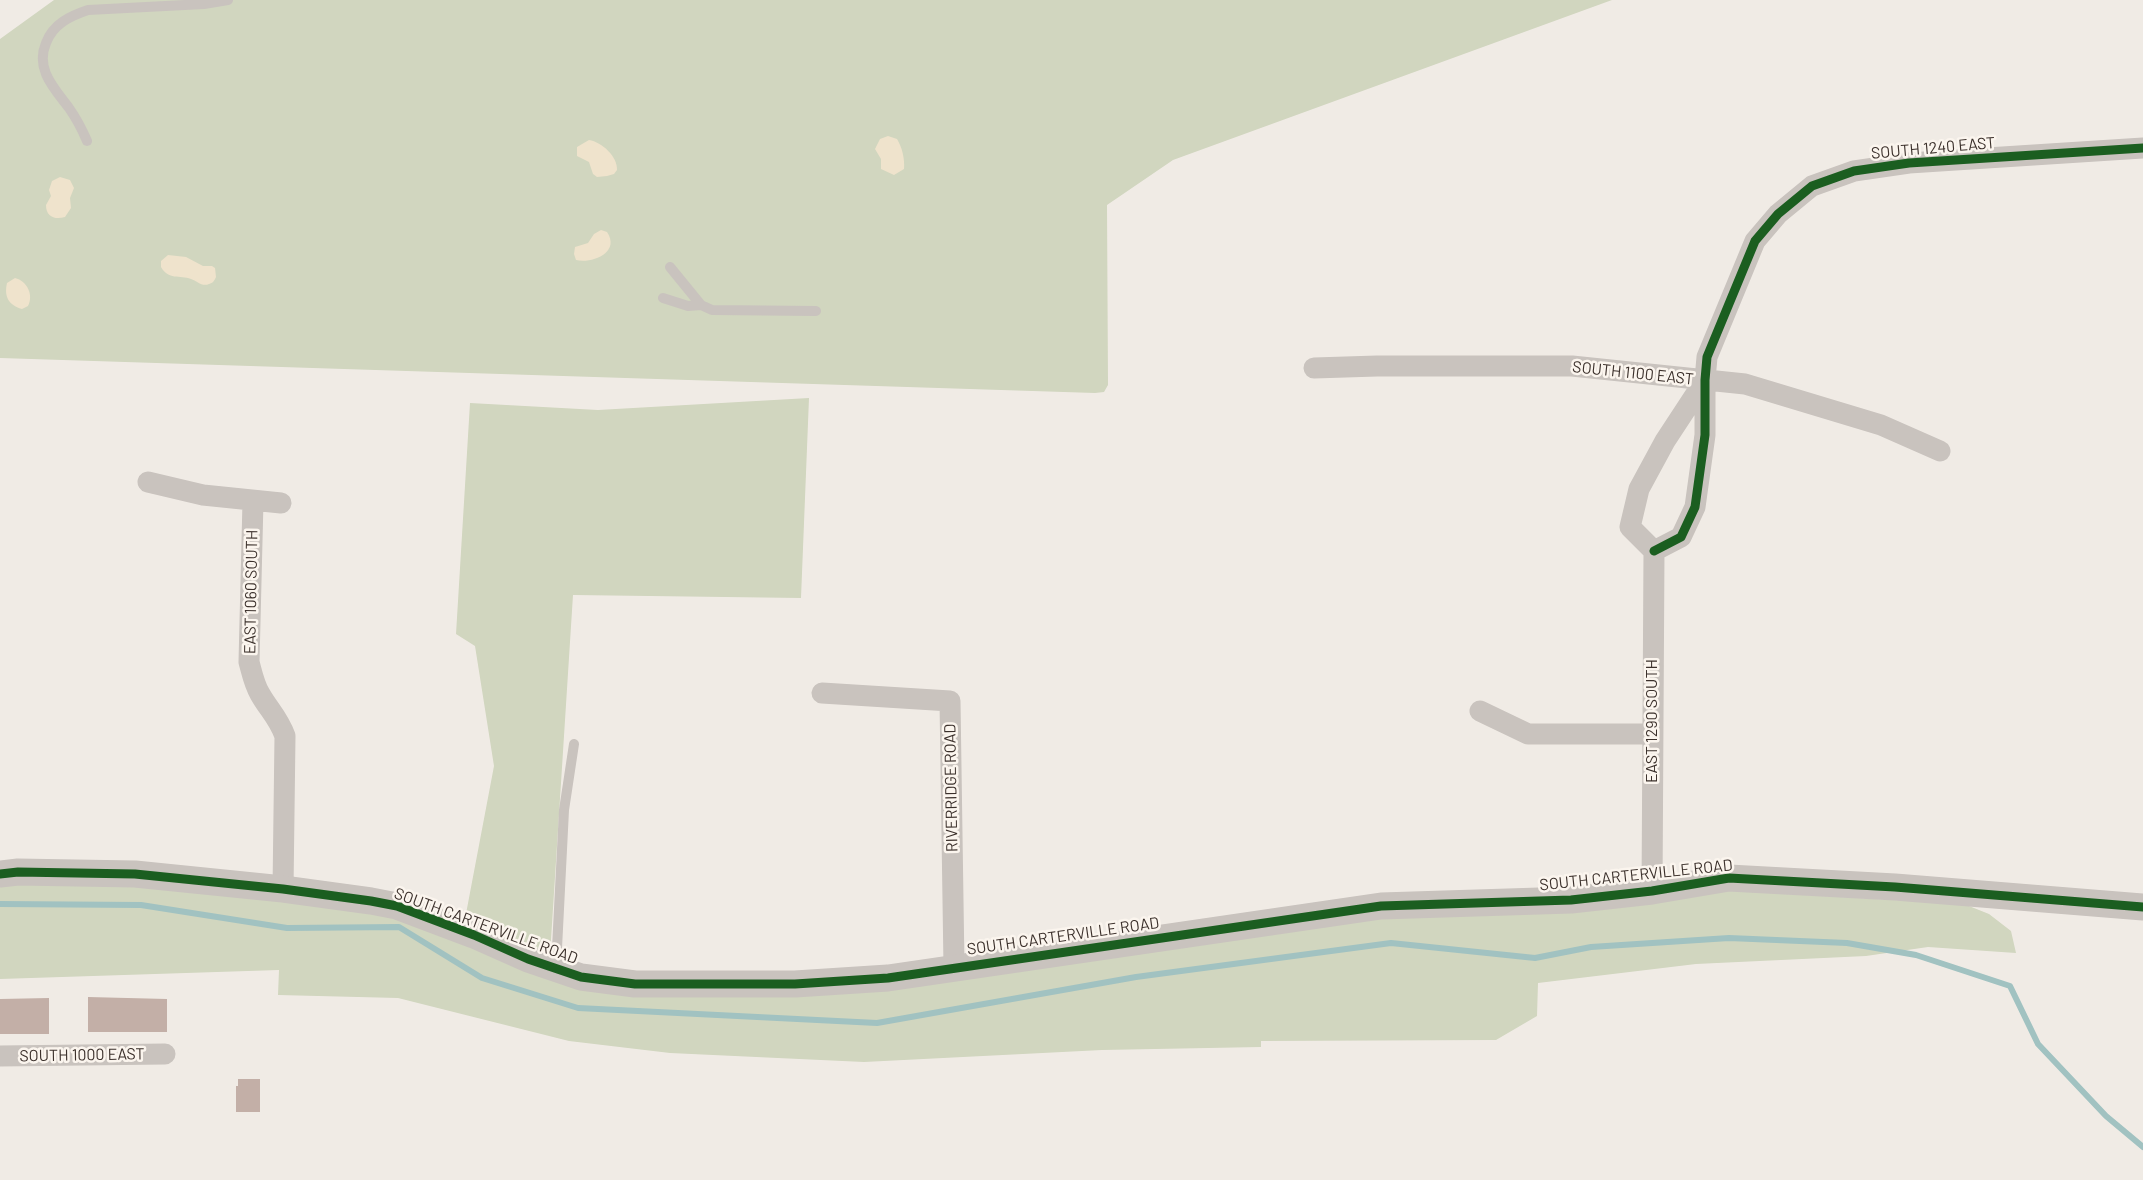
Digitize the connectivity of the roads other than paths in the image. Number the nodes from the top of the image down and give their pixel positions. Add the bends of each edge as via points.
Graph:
1 (228, 0) edge
2 (87, 141) dead end
3 (2143, 148) edge
4 (669, 267) dead end
5 (663, 298) dead end
6 (701, 305) junction
7 (816, 311) dead end
8 (1314, 368) dead end
9 (1705, 380) junction
10 (1940, 451) dead end
11 (148, 482) dead end
12 (254, 501) junction
13 (281, 503) dead end
14 (1654, 551) junction
15 (822, 693) dead end
16 (1480, 711) dead end
17 (1652, 734) junction
18 (574, 744) dead end
19 (0, 874) edge
20 (283, 889) junction
21 (1652, 891) junction
22 (2143, 907) edge
23 (954, 967) junction
24 (556, 968) junction
25 (165, 1054) dead end
26 (0, 1056) edge

1 - 2 lane via 88,10 60,23 51,32 42,64
3 - 9 street, SOUTH 1240 EAST via 1909,163 1854,171 1812,186 1778,214 1755,241 1707,357
4 - 6 lane
5 - 6 lane via 688,306
6 - 7 lane via 712,310
8 - 9 street, SOUTH 1100 EAST via 1572,366
9 - 10 street, SOUTH 1100 EAST via 1745,384 1881,424
9 - 14 street via 1705,435 1695,507 1681,537
9 - 14 street via 1639,489 1630,527
11 - 12 street via 203,495
12 - 13 street
12 - 20 street, EAST 1060 SOUTH via 249,662 253,681 285,736
14 - 17 street, EAST 1290 SOUTH
15 - 23 street, RIVERRIDGE ROAD via 950,701
16 - 17 street via 1528,734
17 - 21 street, EAST 1290 SOUTH
18 - 24 lane via 564,810
19 - 20 street, SOUTH CARTERVILLE ROAD via 135,874
20 - 24 street, SOUTH CARTERVILLE ROAD via 397,906
21 - 22 street, SOUTH CARTERVILLE ROAD via 1729,878
21 - 23 street, SOUTH CARTERVILLE ROAD via 1571,900 1381,906
23 - 24 street, SOUTH CARTERVILLE ROAD via 888,978 795,984 635,984 600,981
25 - 26 street, SOUTH 1000 EAST

